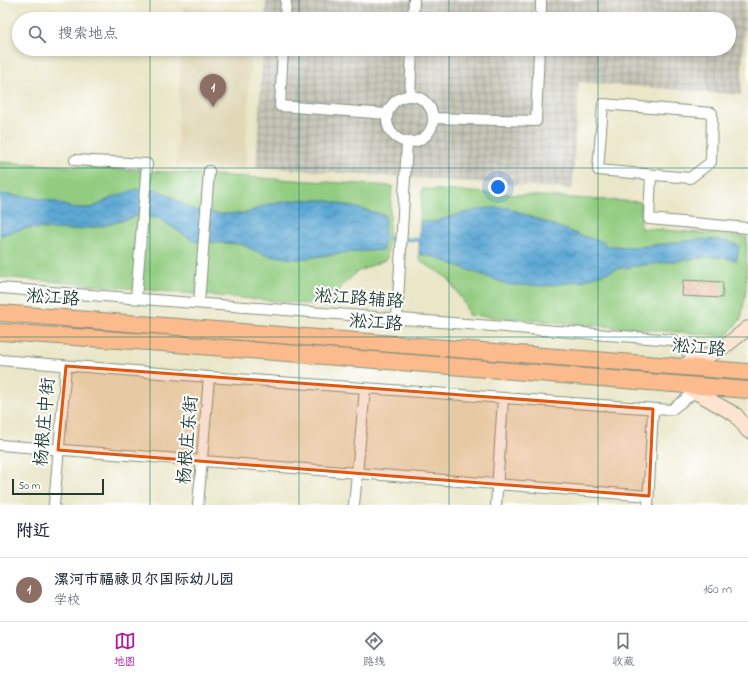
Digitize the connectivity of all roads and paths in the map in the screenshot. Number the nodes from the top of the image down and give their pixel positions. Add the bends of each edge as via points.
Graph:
1 (286, 0) edge
2 (414, 0) edge
3 (541, 0) edge
4 (285, 12) edge
5 (413, 12) edge
6 (540, 12) edge
7 (283, 56) edge
8 (412, 56) edge
9 (539, 56) edge
10 (410, 96) junction
11 (387, 114) junction
12 (433, 118) junction
13 (407, 142) junction
14 (75, 160) dead end
15 (209, 171) dead end
16 (651, 175) junction
17 (748, 228) edge
18 (0, 288) edge
19 (136, 298) junction
20 (199, 303) junction
21 (0, 313) edge
22 (397, 318) junction
23 (748, 328) edge
24 (0, 332) edge
25 (0, 360) edge
26 (701, 364) junction
27 (66, 366) junction
28 (748, 372) edge
29 (209, 377) junction
30 (694, 388) junction
31 (364, 389) junction
32 (748, 390) edge
33 (503, 399) junction
34 (653, 409) junction
35 (748, 431) edge
36 (0, 445) edge
37 (58, 450) junction
38 (201, 461) junction
39 (356, 473) junction
40 (497, 484) junction
41 (648, 501) edge
42 (54, 505) edge
43 (198, 505) edge
44 (354, 505) edge
45 (496, 505) edge

1 - 4 street
2 - 5 street
3 - 6 street
7 - 11 street via 280,106
8 - 10 street
9 - 12 street via 536,121
10 - 11 street via 395,101
10 - 12 street via 424,101
11 - 13 street via 386,122 393,136
12 - 13 street via 431,128 422,140
13 - 22 street
14 - 19 street via 147,164
15 - 20 street
16 - 16 street via 598,170 602,104 712,113 711,162 690,178
16 - 17 street via 649,219
18 - 19 street, 淞江路辅路
19 - 20 street, 淞江路辅路
20 - 22 street, 淞江路辅路
21 - 26 main road, 淞江路 via 682,366
22 - 26 street, 淞江路辅路 via 674,340
23 - 26 main road
24 - 30 main road via 187,345
25 - 27 street
26 - 28 main road, 淞江路
27 - 29 street
27 - 37 street, 杨根庄中街
29 - 31 street
29 - 38 street, 杨根庄东街
30 - 32 main road
30 - 34 street via 671,410
30 - 35 main road via 736,415
31 - 33 street
31 - 39 street
33 - 34 street
33 - 40 street
34 - 41 street
36 - 37 street
37 - 38 street
37 - 42 street, 杨根庄中街
38 - 39 street
38 - 43 street, 杨根庄东街
39 - 40 street
39 - 44 street
40 - 41 street
40 - 45 street

